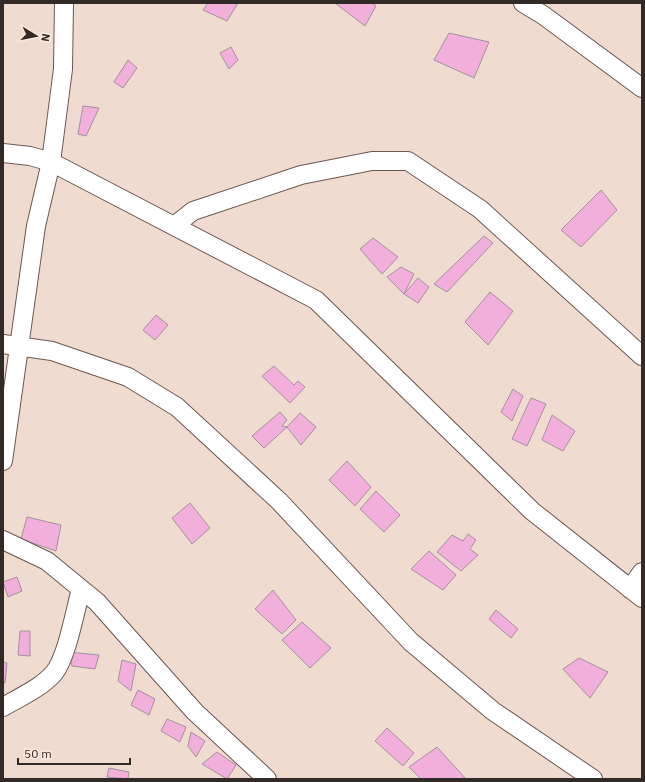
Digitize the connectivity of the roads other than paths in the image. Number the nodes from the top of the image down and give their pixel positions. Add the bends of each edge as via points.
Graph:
1 (64, 3) edge
2 (524, 3) edge
3 (642, 88) edge
4 (3, 153) edge
5 (51, 162) junction
6 (174, 226) junction
7 (11, 345) edge
8 (642, 356) edge
9 (3, 461) edge
10 (3, 540) edge
11 (642, 572) edge
12 (81, 589) junction
13 (636, 594) edge
14 (3, 707) edge
15 (267, 779) edge
16 (592, 779) edge

1 - 5 street via 63,69
2 - 3 street
4 - 5 street via 30,156
5 - 6 street
5 - 7 street
6 - 8 street via 193,210 301,175 372,161 408,161 480,209
6 - 13 street via 316,300 532,511
7 - 9 street
7 - 16 street via 52,352 128,377 177,407 279,501 411,642 492,711
10 - 12 street via 47,561
11 - 13 street
12 - 14 street via 62,658 54,673 43,683
12 - 15 street via 97,602 195,712

